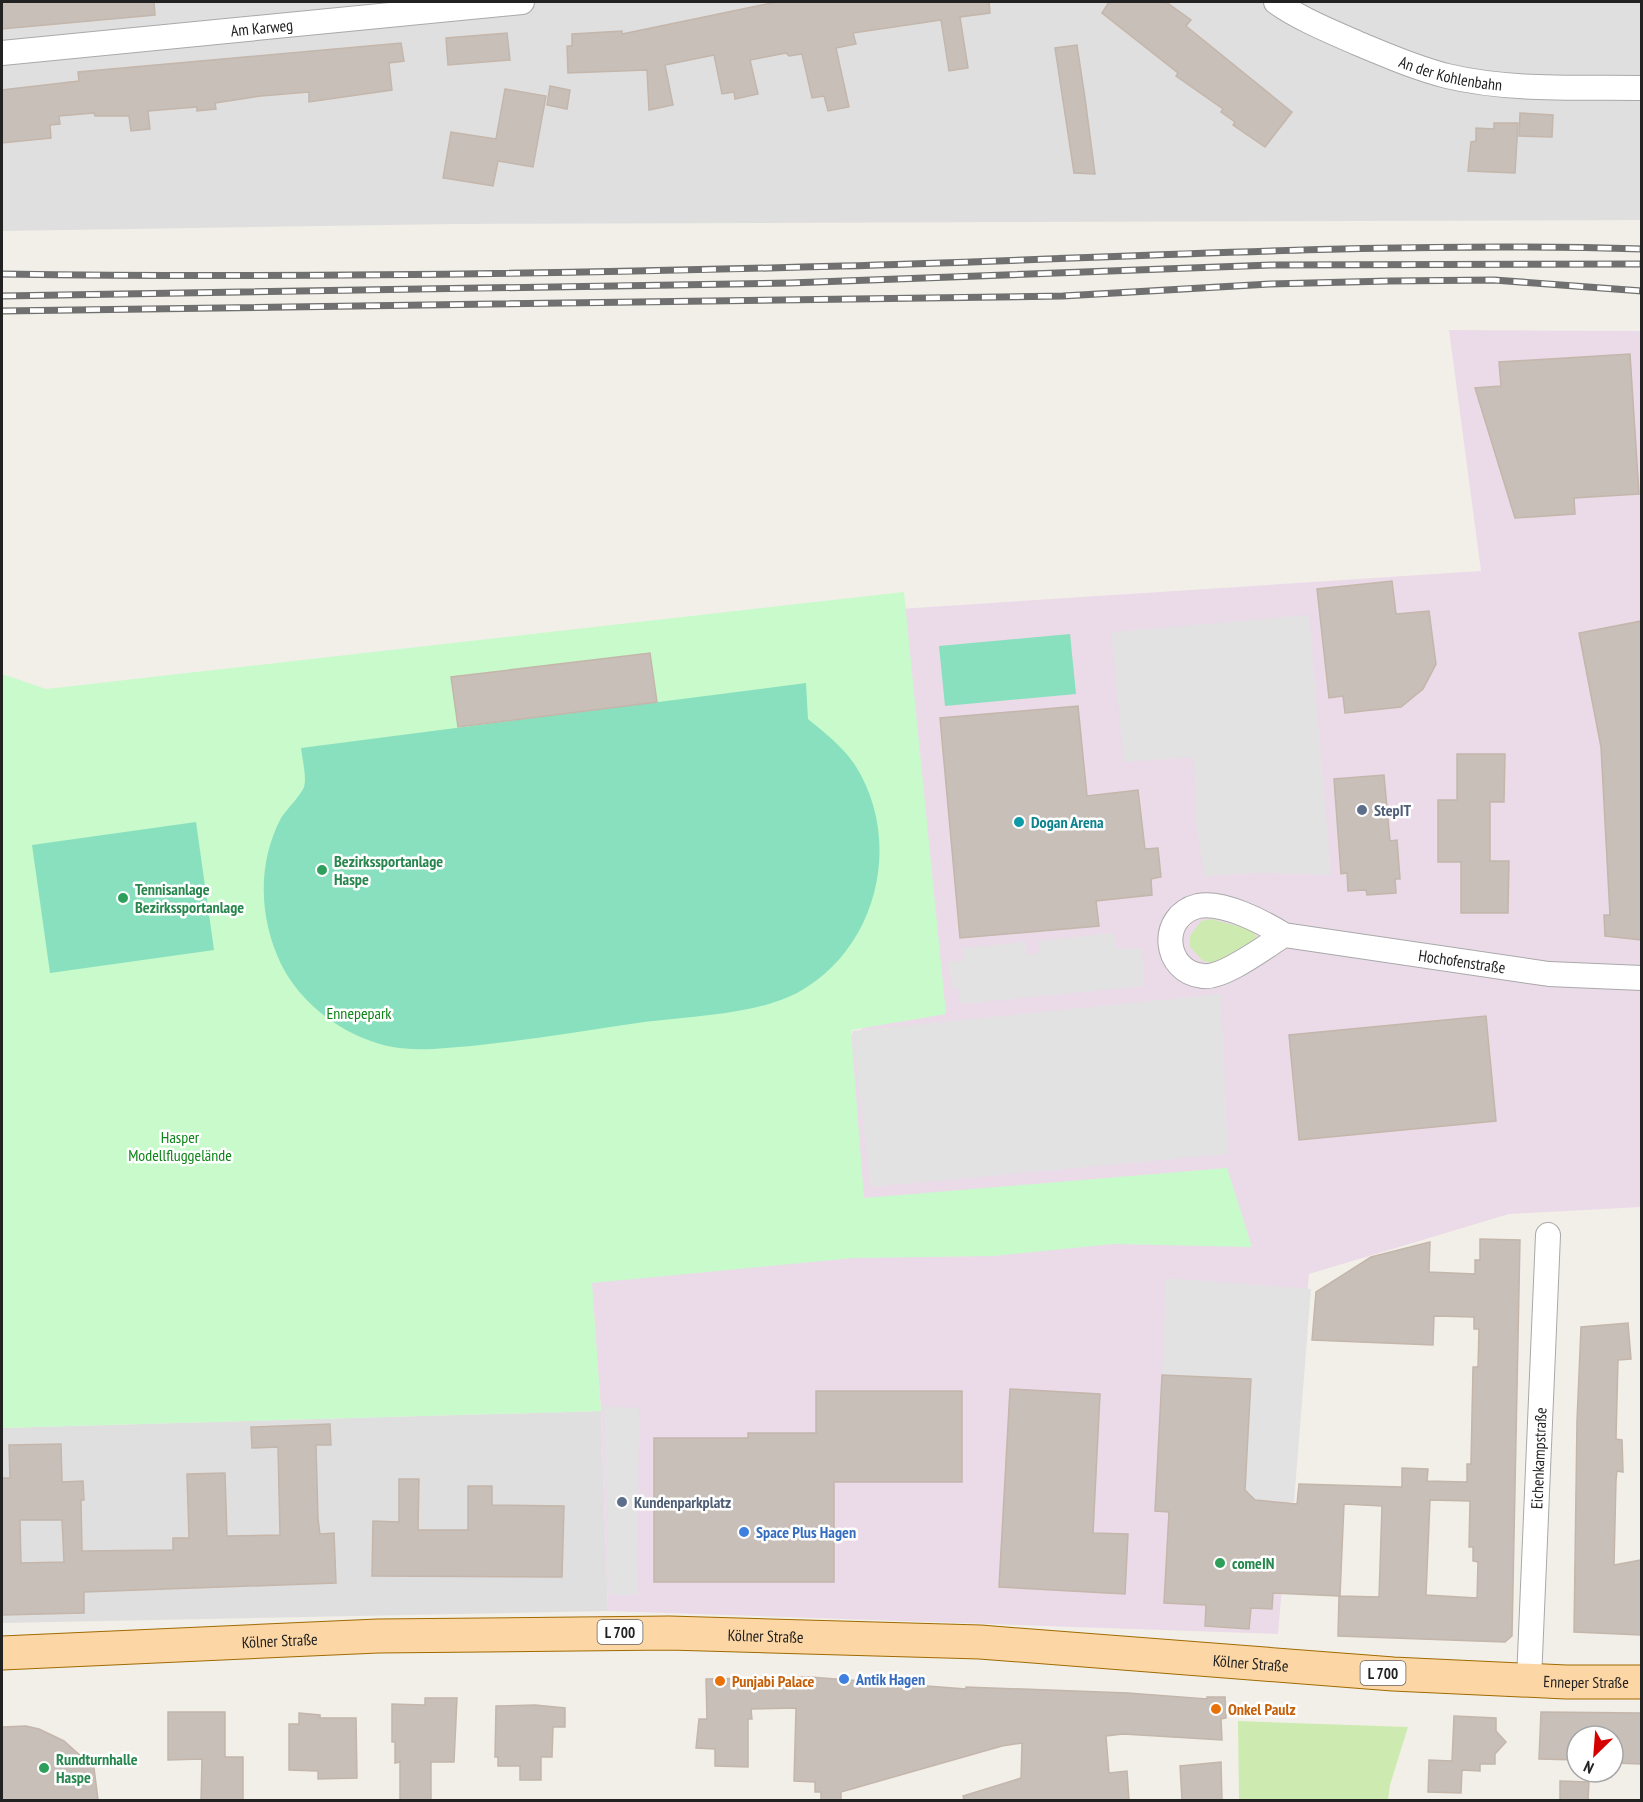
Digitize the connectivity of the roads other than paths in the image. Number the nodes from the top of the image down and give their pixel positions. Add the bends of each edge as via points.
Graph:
1 (522, 2) edge
2 (1276, 2) edge
3 (302, 12) edge
4 (2, 53) edge
5 (1641, 88) edge
6 (1284, 935) dead end
7 (1641, 978) edge
8 (1548, 1235) dead end
9 (2, 1653) edge
10 (1529, 1680) junction
11 (1641, 1682) edge

1 - 3 street, Am Karweg
2 - 5 street, An der Kohlenbahn via 1345,38 1447,76 1535,87
3 - 4 street, Am Karweg
6 - 7 street, Hochofenstraße via 1549,974
8 - 10 street, Eichenkampstraße
9 - 10 main road, Kölner Straße / L 700 via 367,1636 680,1633 980,1642 1384,1673
10 - 11 main road, Enneper Straße / L 700

